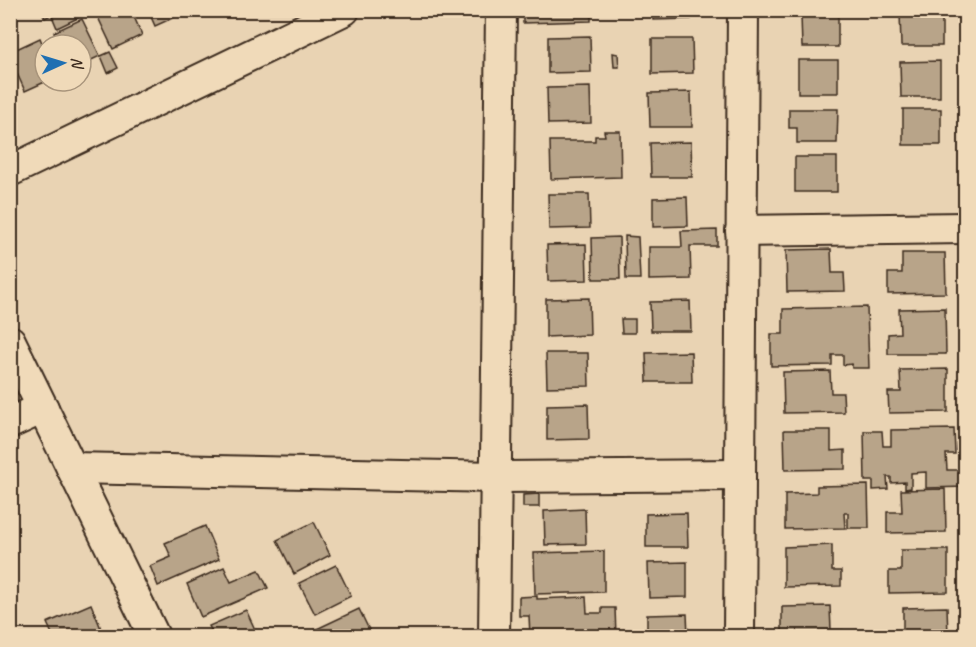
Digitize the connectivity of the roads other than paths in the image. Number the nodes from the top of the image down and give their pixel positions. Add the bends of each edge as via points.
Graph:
1 (344, 10) edge
2 (501, 10) edge
3 (743, 10) edge
4 (10, 171) edge
5 (966, 228) edge
6 (741, 231) junction
7 (10, 341) edge
8 (43, 408) junction
9 (10, 423) edge
10 (72, 468) junction
11 (740, 475) junction
12 (496, 477) junction
13 (154, 636) edge
14 (494, 636) edge
15 (739, 636) edge

1 - 4 street
2 - 12 street
3 - 6 street
5 - 6 street
6 - 11 street
7 - 8 street
8 - 9 street
8 - 10 street
10 - 12 street
10 - 13 street
11 - 12 street
11 - 15 street
12 - 14 street

